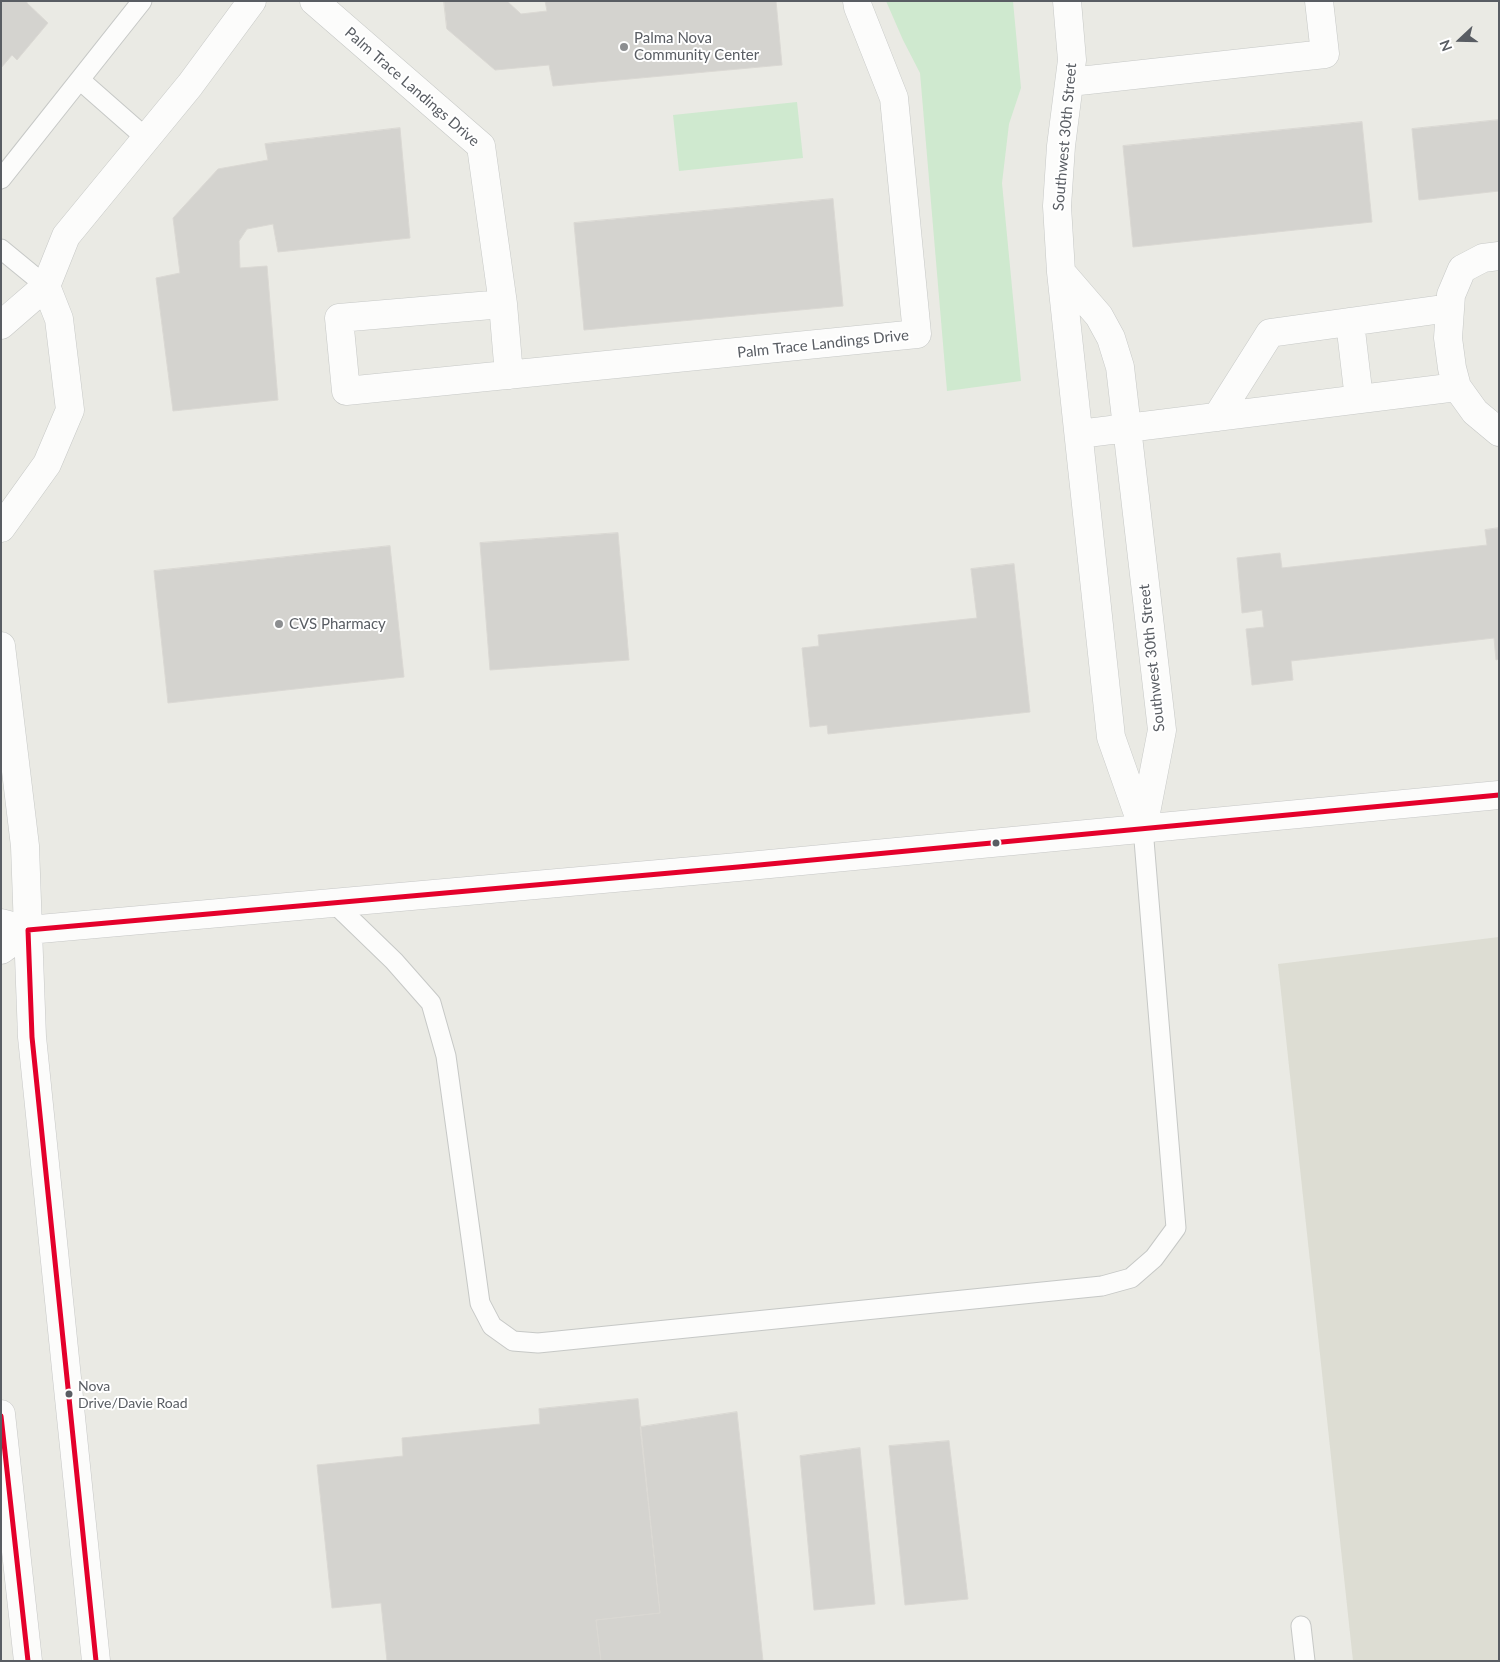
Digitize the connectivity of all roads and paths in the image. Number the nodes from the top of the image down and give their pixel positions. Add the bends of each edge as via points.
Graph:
1 (142, 1) edge
2 (252, 1) edge
3 (314, 1) edge
4 (857, 1) edge
5 (1067, 1) edge
6 (1319, 1) edge
7 (80, 80) junction
8 (1070, 82) junction
9 (146, 138) junction
10 (1, 179) edge
11 (1, 249) edge
12 (1491, 257) edge
13 (1061, 272) junction
14 (46, 286) junction
15 (503, 304) junction
16 (1450, 308) junction
17 (1350, 322) junction
18 (1, 325) edge
19 (509, 375) junction
20 (1457, 386) junction
21 (1358, 399) junction
22 (1217, 417) junction
23 (1127, 428) junction
24 (1499, 432) edge
25 (1079, 434) junction
26 (1, 528) edge
27 (1, 646) edge
28 (1499, 795) edge
29 (1143, 828) junction
30 (334, 903) junction
31 (1, 923) edge
32 (28, 930) junction
33 (1, 950) edge
34 (1, 1414) edge
35 (6, 1498) edge
36 (1301, 1626) dead end
37 (28, 1661) edge
38 (96, 1661) edge
39 (1304, 1661) edge

1 - 7 lane
2 - 9 street
3 - 15 street, Palm Trace Landings Drive via 481,146
4 - 19 street, Palm Trace Landings Drive via 894,98 917,334
5 - 8 street, Southwest 30th Street via 1072,60
6 - 8 street via 1325,54
7 - 9 lane
7 - 10 lane
8 - 13 street, Southwest 30th Street via 1060,146 1057,206
9 - 14 street via 66,236
11 - 14 lane
12 - 16 street via 1462,269 1451,295
13 - 23 street, Southwest 30th Street via 1099,316 1111,338 1120,367
13 - 25 street, Southwest 30th Street
14 - 18 street
14 - 26 street via 59,319 70,410 47,464
15 - 19 street, Palm Trace Landings Drive
15 - 19 street, Palm Trace Landings Drive via 339,318 346,391
16 - 17 street
16 - 20 street via 1448,338
17 - 21 street
17 - 22 street via 1270,333
20 - 21 street
20 - 24 street via 1475,412
21 - 22 street
22 - 23 street
23 - 25 street
23 - 29 street, Southwest 30th Street via 1162,730
25 - 29 street, Southwest 30th Street via 1111,737
27 - 32 street via 25,846
28 - 29 street
29 - 30 street
29 - 30 lane via 1176,1228 1154,1258 1131,1278 1102,1286 538,1343 513,1341 492,1326 480,1303 446,1056 431,1002
30 - 32 street
31 - 32 street
32 - 33 street
32 - 38 street via 32,1038
34 - 35 street
35 - 37 street
36 - 39 lane

